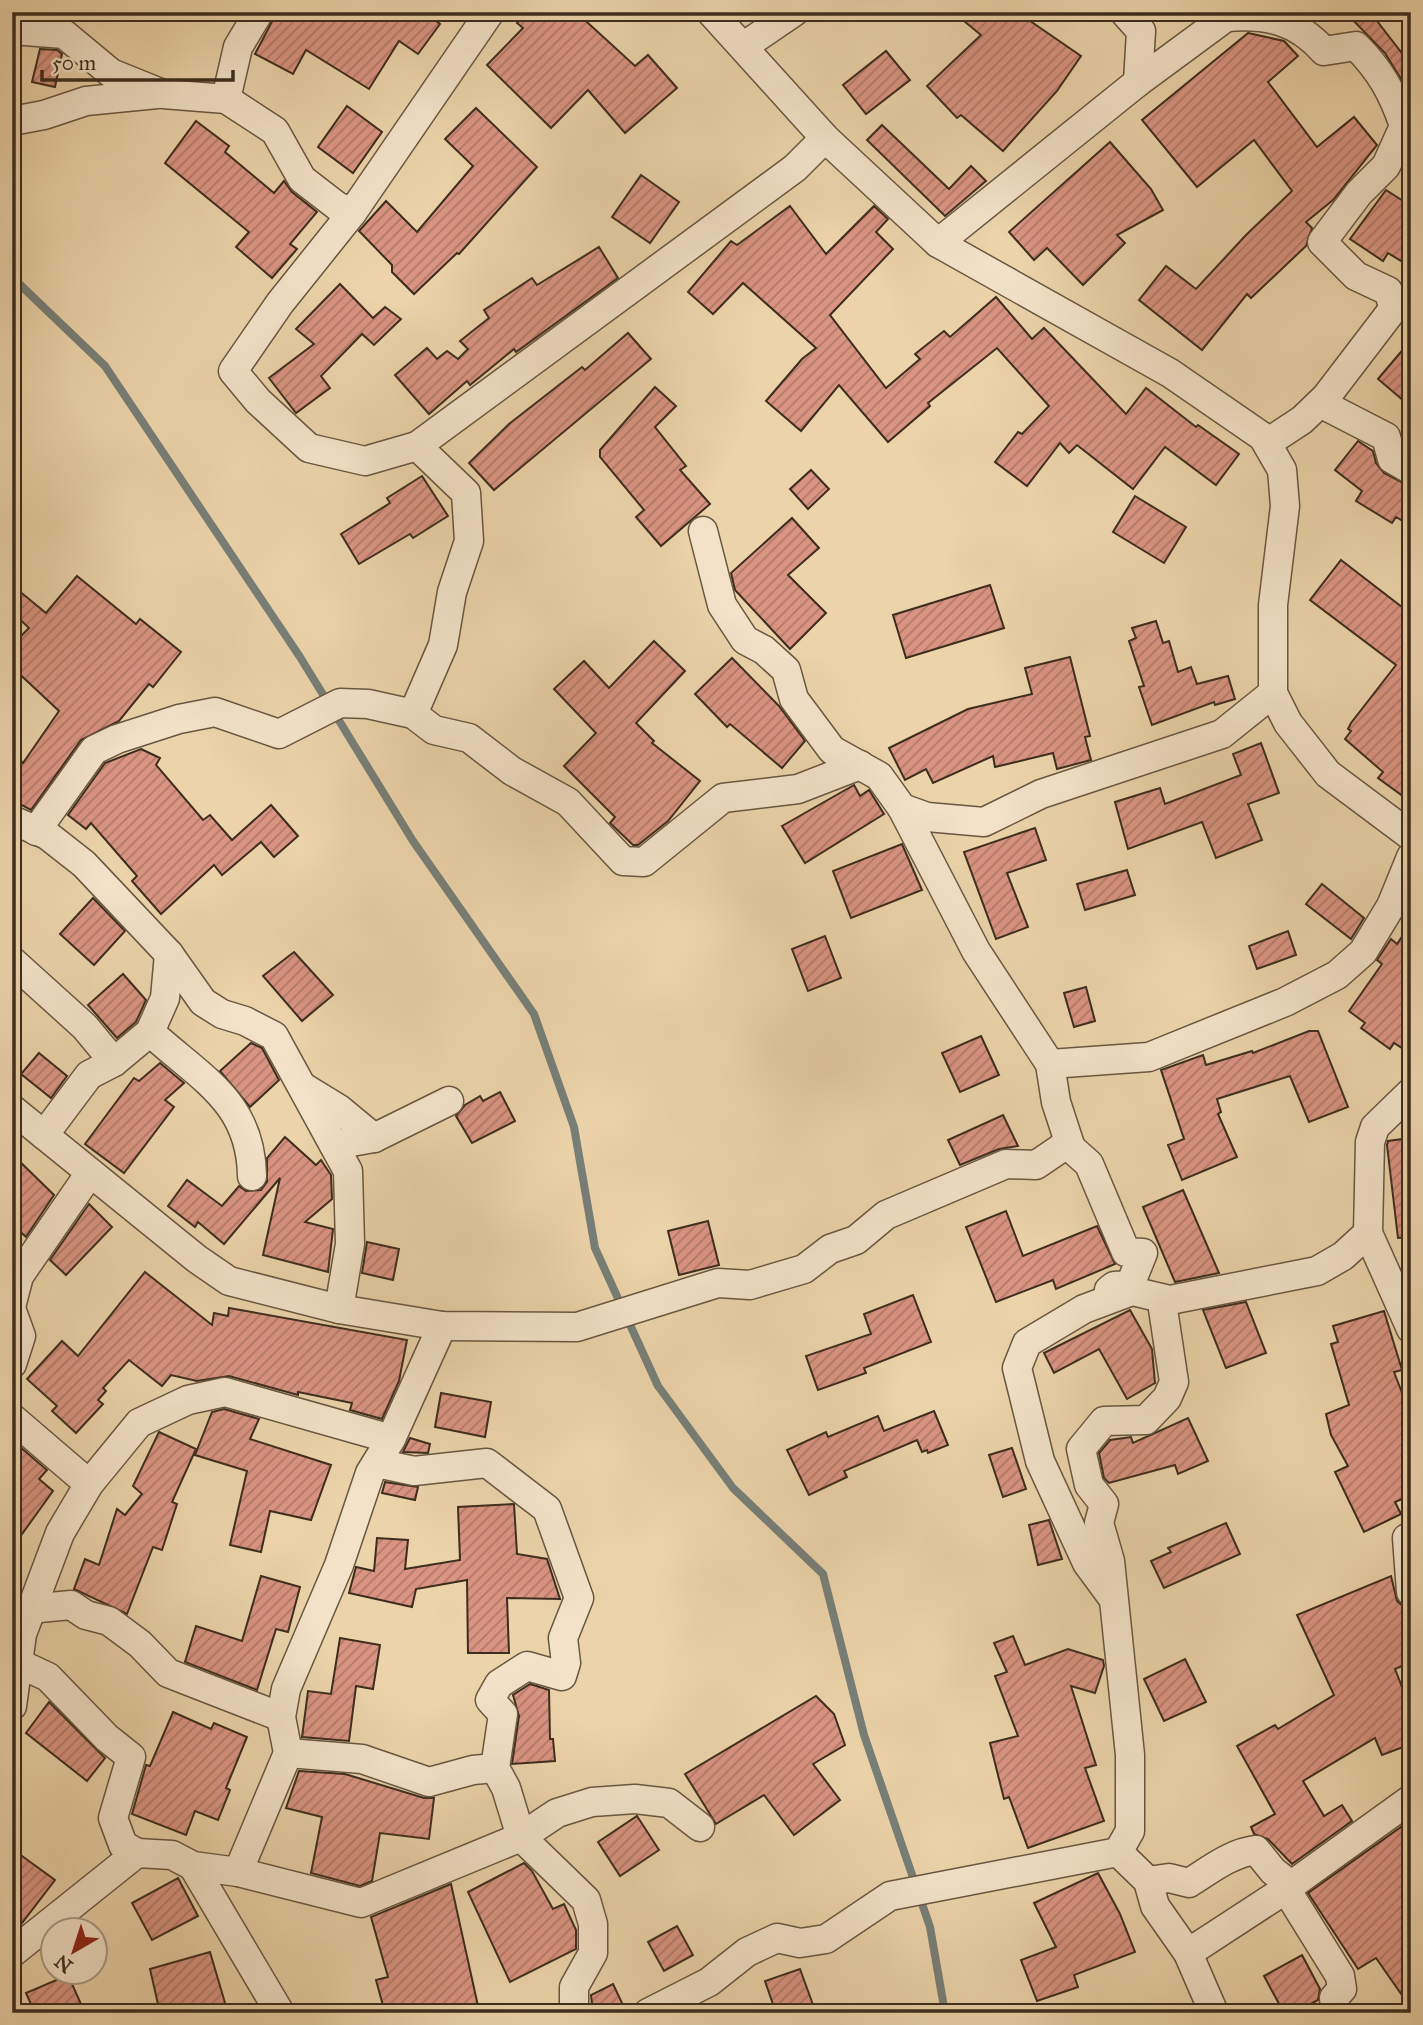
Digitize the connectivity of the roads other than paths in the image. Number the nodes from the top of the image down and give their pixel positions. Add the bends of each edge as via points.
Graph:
1 (259, 12) edge
2 (490, 12) edge
3 (711, 12) edge
4 (794, 12) edge
5 (1124, 12) edge
6 (1230, 15) edge
7 (12, 30) edge
8 (744, 46) junction
9 (1139, 82) junction
10 (163, 94) junction
11 (226, 99) junction
12 (12, 121) edge
13 (825, 138) junction
14 (352, 213) junction
15 (937, 243) junction
16 (1402, 303) edge
17 (1320, 403) junction
18 (1267, 443) junction
19 (418, 446) junction
20 (1411, 470) edge
21 (703, 531) dead end
22 (1273, 693) junction
23 (412, 715) junction
24 (860, 765) junction
25 (902, 808) junction
26 (24, 825) edge
27 (1411, 836) edge
28 (1411, 857) edge
29 (169, 954) junction
30 (12, 961) edge
31 (150, 1032) junction
32 (114, 1062) junction
33 (1050, 1064) junction
34 (303, 1087) junction
35 (1411, 1092) edge
36 (449, 1101) dead end
37 (12, 1109) edge
38 (1411, 1124) edge
39 (1375, 1128) junction
40 (44, 1135) junction
41 (374, 1138) junction
42 (334, 1145) junction
43 (1072, 1147) junction
44 (90, 1173) junction
45 (252, 1176) dead end
46 (1368, 1233) junction
47 (1170, 1300) junction
48 (12, 1303) edge
49 (339, 1309) junction
50 (1084, 1309) junction
51 (12, 1311) edge
52 (442, 1326) junction
53 (1411, 1329) edge
54 (12, 1363) edge
55 (12, 1418) edge
56 (391, 1439) junction
57 (377, 1463) junction
58 (89, 1483) junction
59 (1411, 1536) edge
60 (1411, 1592) edge
61 (1113, 1599) junction
62 (24, 1609) edge
63 (15, 1652) edge
64 (12, 1706) edge
65 (281, 1717) junction
66 (288, 1753) junction
67 (495, 1768) junction
68 (1411, 1799) edge
69 (700, 1827) dead end
70 (521, 1837) junction
71 (1118, 1852) junction
72 (137, 1853) junction
73 (193, 1866) junction
74 (238, 1872) junction
75 (1148, 1881) junction
76 (1288, 1887) junction
77 (12, 1952) edge
78 (1188, 1953) junction
79 (280, 2013) edge
80 (574, 2013) edge
81 (648, 2013) edge
82 (1214, 2013) edge
83 (1336, 2013) edge

1 - 11 street via 238,47
2 - 14 street
3 - 8 street
4 - 8 street
5 - 9 street via 1141,31
6 - 9 street
6 - 16 street via 1260,15 1280,21 1308,34 1324,51 1356,46 1378,68 1404,126 1386,166 1322,242 1356,276
7 - 10 street via 64,34 111,73
8 - 13 street
9 - 15 street
10 - 11 street
10 - 12 street via 86,101
11 - 14 street via 275,131 302,179
13 - 15 street
13 - 19 street via 795,169
14 - 19 street via 233,371 309,448 365,461
15 - 18 street via 1170,373
16 - 17 street
17 - 18 street
17 - 20 street via 1386,437 1392,459
18 - 22 street via 1282,470 1285,506 1273,605
19 - 23 street via 466,492 469,541 452,592 443,645
21 - 24 street via 722,605 730,617 746,640 786,670 794,699 832,750
22 - 25 street via 1222,734 1041,794 984,822 927,817
22 - 27 street via 1289,723 1328,774
23 - 24 street via 434,730 469,738 512,772 568,802 623,862 644,862 723,798 798,789
23 - 26 street via 368,704 340,703 279,734 215,712 179,719 94,750
24 - 25 street via 879,776
25 - 33 street via 976,951
26 - 29 street via 84,864
28 - 33 street via 1391,906 1363,952 1337,975 1284,1002 1149,1057
29 - 31 street via 165,998
29 - 34 street via 203,1002 274,1036
30 - 32 street via 85,1027
31 - 32 street
31 - 45 street via 212,1083 242,1122
32 - 40 street via 89,1075
33 - 43 street via 1056,1102
34 - 41 street
34 - 42 street
35 - 39 street
36 - 41 street
37 - 40 street
38 - 39 street
39 - 46 street via 1370,1142
40 - 44 street
41 - 42 street
42 - 49 street via 348,1171 350,1198 350,1244
43 - 50 street via 1089,1164 1126,1252 1143,1252 1130,1285 1114,1286
43 - 52 street via 1064,1146 1036,1165 1006,1164 886,1216 856,1240 830,1249 804,1269 750,1285 718,1283 577,1326
44 - 48 street via 19,1276
44 - 49 street via 229,1281
46 - 47 street via 1343,1256 1317,1271
46 - 53 street
47 - 50 street via 1132,1291
47 - 61 street via 1163,1310 1174,1382 1167,1398 1146,1420 1104,1421 1081,1449 1089,1485 1104,1504 1099,1523 1110,1562
49 - 52 street
50 - 61 street via 1027,1343 1017,1368 1040,1461 1087,1563
51 - 54 street via 21,1336
52 - 56 street
55 - 58 street
56 - 57 street
56 - 58 street via 225,1392 188,1400 139,1423
57 - 65 street via 286,1689
57 - 67 street via 414,1471 487,1463 547,1509 579,1598 563,1638 566,1663 562,1676 527,1666 499,1684 490,1700 503,1714
58 - 62 street
59 - 60 street via 1406,1550
61 - 71 street via 1130,1755 1130,1830
62 - 63 street
62 - 65 street via 71,1605 109,1621 168,1672
63 - 64 street
63 - 72 street via 48,1677 131,1757 113,1818 123,1845
65 - 66 street
66 - 67 street via 362,1759 429,1782
66 - 74 street
67 - 70 street
68 - 76 street
69 - 70 street via 668,1803 635,1799 592,1802 557,1813
70 - 74 street via 361,1903
70 - 80 street via 586,1900 593,1924 593,1953 574,1987
71 - 75 street
71 - 81 street via 890,1896 826,1939 800,1943 777,1938 747,1952 709,1982
72 - 73 street via 172,1855
72 - 77 street
73 - 74 street
73 - 79 street
75 - 76 street via 1169,1878 1189,1883 1223,1861 1256,1850
75 - 78 street via 1155,1906
76 - 78 street
76 - 83 street via 1340,1976
78 - 82 street

